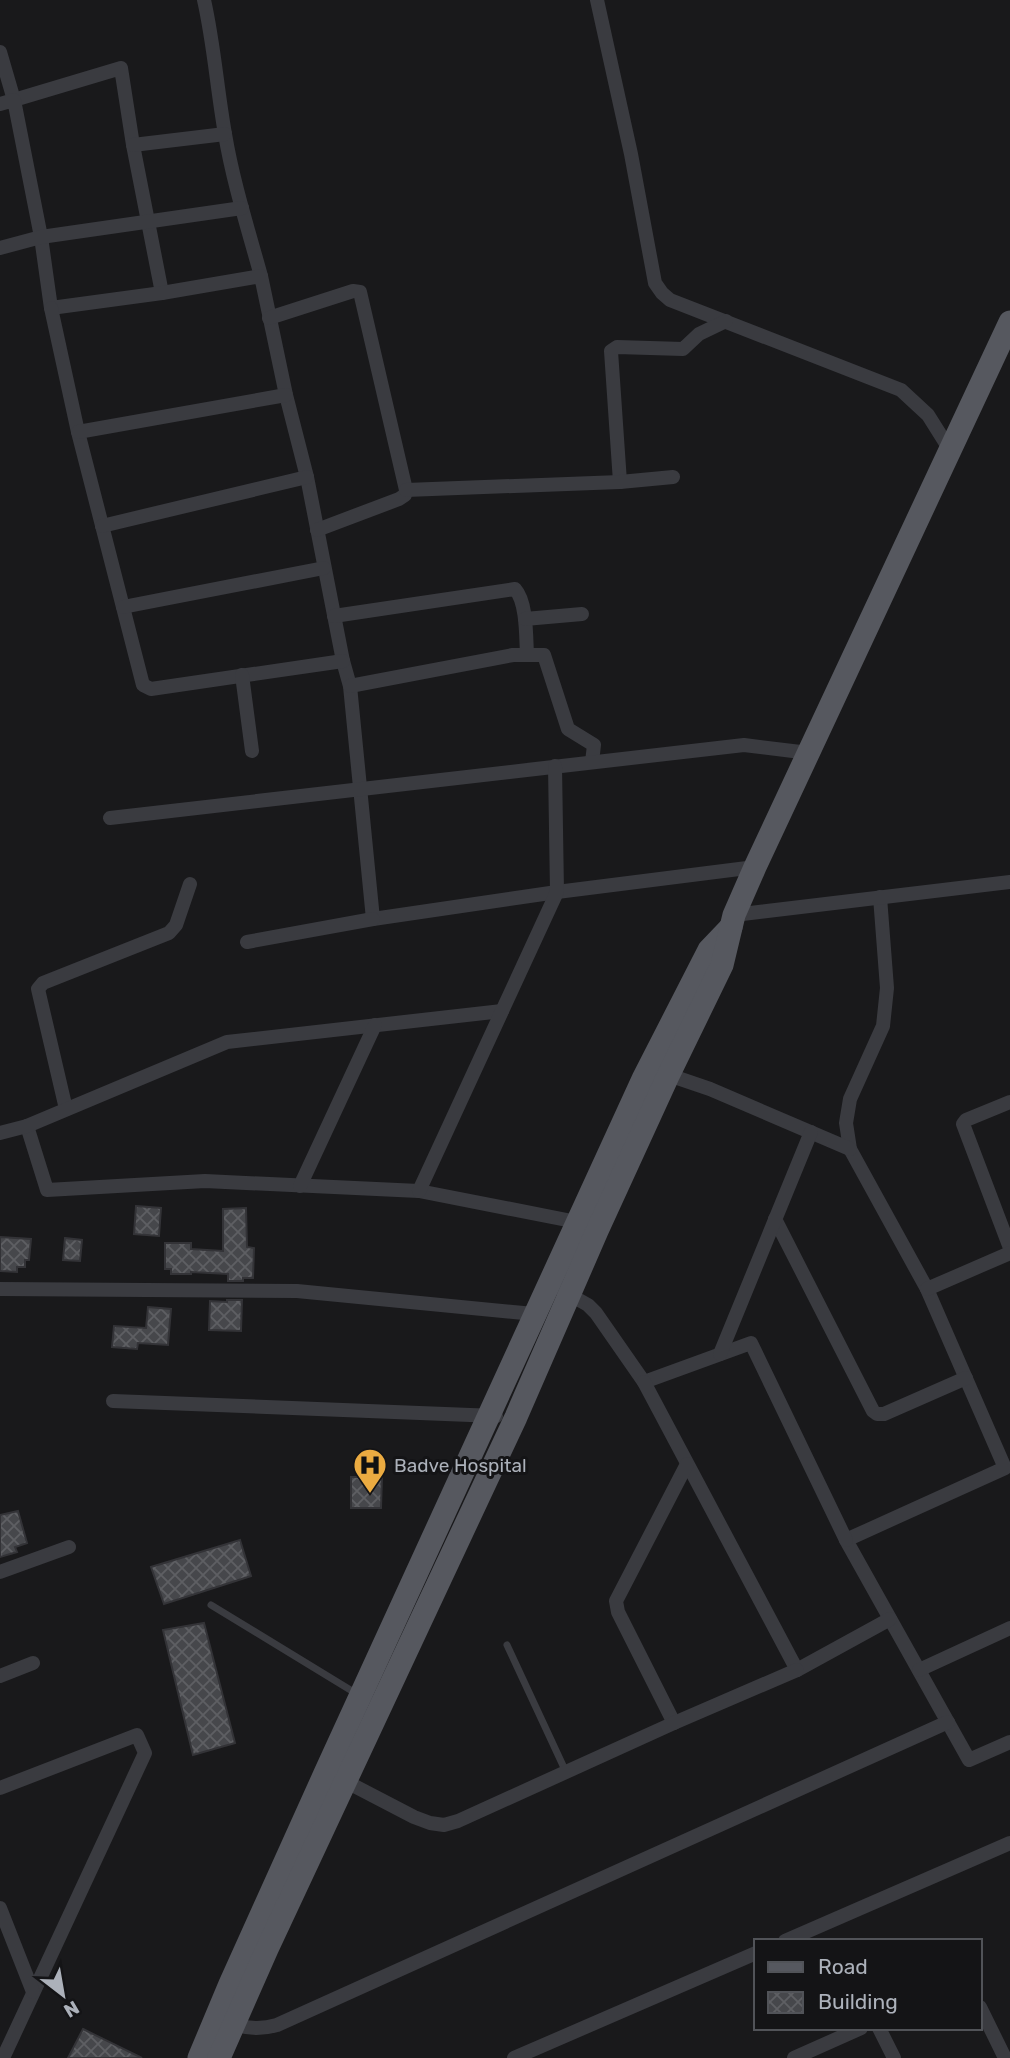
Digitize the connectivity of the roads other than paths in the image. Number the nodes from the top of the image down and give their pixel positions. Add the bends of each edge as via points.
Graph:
1 (204, 0) edge
2 (597, 0) edge
3 (0, 52) edge
4 (7, 102) edge
5 (225, 134) junction
6 (133, 145) junction
7 (242, 208) junction
8 (148, 220) junction
9 (41, 237) junction
10 (0, 248) edge
11 (261, 276) junction
12 (162, 293) junction
13 (51, 308) junction
14 (269, 318) junction
15 (726, 321) junction
16 (1010, 322) edge
17 (286, 396) junction
18 (78, 432) junction
19 (950, 450) junction
20 (307, 477) junction
21 (673, 477) dead end
22 (620, 482) junction
23 (406, 491) junction
24 (102, 526) junction
25 (317, 530) junction
26 (324, 568) junction
27 (123, 607) junction
28 (582, 614) dead end
29 (334, 616) junction
30 (525, 619) junction
31 (527, 655) junction
32 (343, 662) junction
33 (242, 675) junction
34 (351, 686) junction
35 (252, 751) dead end
36 (808, 754) junction
37 (592, 762) junction
38 (555, 766) junction
39 (361, 790) junction
40 (110, 818) dead end
41 (755, 867) junction
42 (1010, 881) edge
43 (190, 884) dead end
44 (557, 892) junction
45 (880, 897) junction
46 (373, 919) junction
47 (733, 921) junction
48 (247, 942) dead end
49 (502, 1011) junction
50 (375, 1025) junction
51 (658, 1071) junction
52 (1010, 1102) edge
53 (66, 1109) junction
54 (27, 1126) junction
55 (811, 1132) junction
56 (0, 1133) edge
57 (850, 1149) junction
58 (300, 1185) junction
59 (419, 1191) junction
60 (775, 1219) junction
61 (577, 1222) junction
62 (1010, 1251) edge
63 (548, 1284) junction
64 (0, 1289) edge
65 (927, 1289) junction
66 (569, 1294) junction
67 (534, 1314) junction
68 (720, 1354) junction
69 (966, 1378) junction
70 (643, 1382) junction
71 (113, 1401) dead end
72 (488, 1416) junction
73 (516, 1417) junction
74 (687, 1464) junction
75 (1008, 1471) edge
76 (846, 1540) junction
77 (69, 1547) dead end
78 (0, 1572) edge
79 (211, 1605) dead end
80 (890, 1619) junction
81 (1010, 1628) edge
82 (507, 1645) dead end
83 (33, 1663) dead end
84 (797, 1670) junction
85 (919, 1670) junction
86 (0, 1676) edge
87 (360, 1696) junction
88 (948, 1722) junction
89 (674, 1723) junction
90 (1010, 1742) edge
91 (566, 1772) junction
92 (336, 1776) junction
93 (0, 1788) edge
94 (1010, 1843) edge
95 (0, 1908) edge
96 (790, 1939) edge
97 (754, 1954) edge
98 (33, 1992) junction
99 (982, 2011) edge
100 (225, 2021) junction
101 (856, 2030) edge
102 (880, 2030) edge
103 (3, 2058) edge
104 (199, 2058) edge
105 (219, 2058) edge
106 (514, 2058) edge
107 (793, 2058) edge
108 (894, 2058) edge
109 (1005, 2058) edge

1 - 5 street
2 - 15 street via 655,283 670,300
3 - 4 street
4 - 6 street via 121,68
4 - 9 street
5 - 6 street
5 - 7 street
6 - 8 street
7 - 8 street
7 - 11 street
8 - 9 street
8 - 12 street
9 - 10 street
9 - 13 street
11 - 12 street
11 - 14 street
12 - 13 street
13 - 18 street
14 - 17 street
14 - 23 street via 360,292
15 - 19 street via 901,390 928,415
15 - 22 street via 699,334 683,349 617,347 611,351
16 - 19 main road
17 - 18 street
17 - 20 street
18 - 24 street
19 - 36 main road
20 - 24 street
20 - 25 street
21 - 22 street
22 - 23 street
23 - 25 street via 399,499
24 - 27 street
25 - 26 street
26 - 27 street
26 - 29 street
27 - 33 street via 140,680 146,688
28 - 30 street
29 - 30 street via 511,588 519,594
29 - 32 street
30 - 31 street
31 - 34 street
31 - 37 street via 544,655 568,729 594,745
32 - 33 street
32 - 34 street
33 - 35 street
34 - 39 street
36 - 37 street via 744,746
36 - 41 main road
37 - 38 street
38 - 39 street
38 - 44 street
39 - 40 street
39 - 46 street
41 - 44 street
41 - 47 main road
42 - 45 street
43 - 53 street via 169,933 43,983 38,989
44 - 46 street
44 - 49 street
45 - 47 street
45 - 57 street via 887,988 883,1026 850,1099 846,1123
46 - 48 street
47 - 51 main road via 709,950
49 - 50 street
49 - 59 street
50 - 53 street via 227,1042
50 - 58 street
51 - 55 street
51 - 61 main road
51 - 66 main road
52 - 62 street via 963,1124
53 - 54 street
54 - 56 street
54 - 58 street via 47,1190 205,1181
55 - 57 street
55 - 60 street
57 - 65 street
58 - 59 street
59 - 61 street
60 - 68 street
60 - 69 street via 873,1411 884,1414
61 - 63 main road
62 - 65 street
63 - 66 street
63 - 67 main road
64 - 67 street via 297,1291
65 - 69 street
66 - 70 street via 597,1313
66 - 73 main road
67 - 72 main road
68 - 70 street
68 - 76 street via 751,1343
69 - 75 street
70 - 74 street
71 - 72 street
72 - 73 street
72 - 87 main road
73 - 92 main road
74 - 84 street
74 - 89 street via 616,1601
75 - 76 street
76 - 80 street
77 - 78 street
79 - 87 lane
80 - 84 street
80 - 85 street
81 - 85 street
82 - 91 lane
83 - 86 street
84 - 89 street
85 - 88 street
87 - 92 main road
88 - 90 street via 969,1760
88 - 100 street via 277,2025 250,2029
89 - 91 street
91 - 92 street via 443,1825 414,1817
92 - 100 main road
93 - 98 street via 137,1735 145,1753
94 - 96 street
95 - 98 street
97 - 106 street
98 - 103 street
99 - 109 street
100 - 104 main road
100 - 105 main road
101 - 107 street
102 - 108 street

